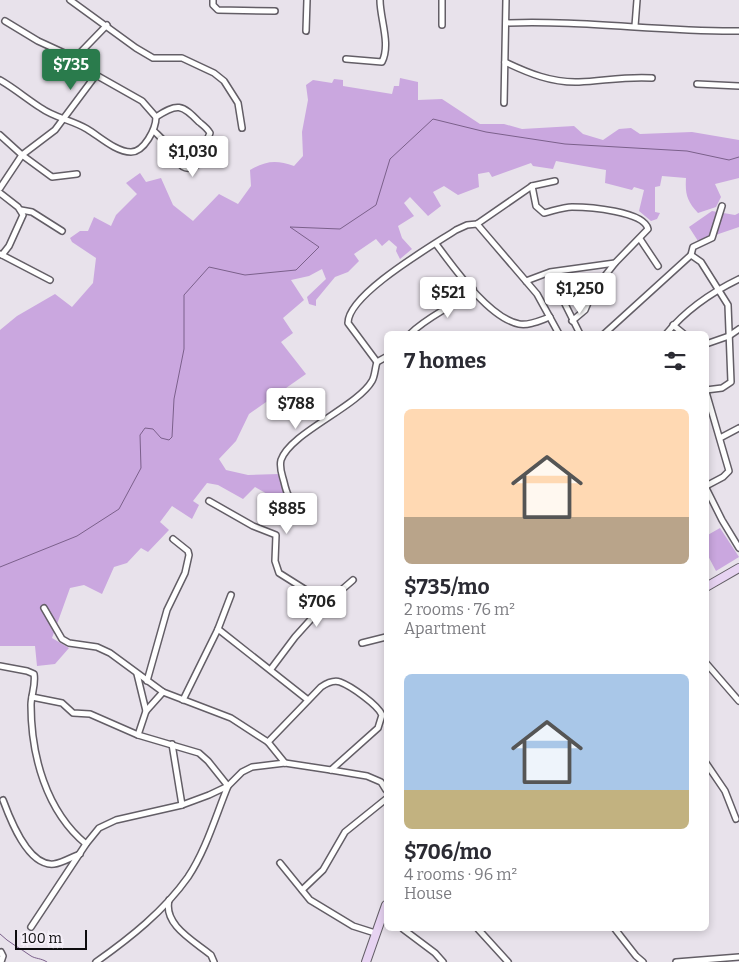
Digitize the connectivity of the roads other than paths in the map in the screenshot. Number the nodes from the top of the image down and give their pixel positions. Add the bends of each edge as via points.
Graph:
1 (70, 0) edge
2 (213, 0) edge
3 (307, 0) edge
4 (380, 0) edge
5 (442, 0) edge
6 (506, 0) edge
7 (637, 0) edge
8 (275, 11) dead end
9 (5, 21) dead end
10 (506, 23) junction
11 (107, 25) junction
12 (442, 25) dead end
13 (635, 26) junction
14 (306, 30) dead end
15 (739, 31) edge
16 (75, 58) junction
17 (346, 59) dead end
18 (505, 62) junction
19 (96, 75) junction
20 (652, 78) dead end
21 (0, 80) edge
22 (697, 84) dead end
23 (739, 86) edge
24 (504, 103) dead end
25 (156, 117) junction
26 (62, 119) junction
27 (242, 128) dead end
28 (154, 131) junction
29 (0, 135) edge
30 (22, 155) junction
31 (77, 174) dead end
32 (555, 181) dead end
33 (532, 186) junction
34 (0, 188) edge
35 (0, 193) edge
36 (722, 206) dead end
37 (21, 210) junction
38 (477, 224) junction
39 (62, 231) dead end
40 (640, 239) junction
41 (436, 244) junction
42 (1, 255) edge
43 (691, 255) junction
44 (615, 263) junction
45 (658, 266) dead end
46 (739, 279) edge
47 (50, 280) dead end
48 (526, 282) junction
49 (473, 289) junction
50 (720, 289) junction
51 (565, 304) dead end
52 (550, 317) junction
53 (572, 321) junction
54 (673, 325) junction
55 (739, 329) edge
56 (414, 331) edge
57 (557, 331) edge
58 (578, 331) edge
59 (607, 331) edge
60 (668, 331) edge
61 (680, 331) edge
62 (729, 336) junction
63 (709, 343) edge
64 (384, 358) edge
65 (377, 362) junction
66 (709, 390) edge
67 (709, 401) edge
68 (739, 428) edge
69 (720, 438) junction
70 (709, 485) edge
71 (709, 493) edge
72 (208, 501) dead end
73 (299, 508) dead end
74 (173, 538) dead end
75 (739, 548) edge
76 (739, 568) edge
77 (353, 580) dead end
78 (709, 585) edge
79 (231, 595) dead end
80 (322, 607) junction
81 (44, 608) dead end
82 (218, 629) junction
83 (384, 638) edge
84 (362, 643) dead end
85 (0, 666) edge
86 (709, 666) edge
87 (271, 669) junction
88 (137, 674) junction
89 (147, 681) junction
90 (163, 692) junction
91 (32, 697) junction
92 (183, 700) junction
93 (308, 700) junction
94 (739, 701) edge
95 (146, 712) junction
96 (138, 735) junction
97 (268, 742) junction
98 (172, 744) junction
99 (285, 763) junction
100 (709, 767) edge
101 (331, 770) junction
102 (228, 786) junction
103 (384, 787) edge
104 (3, 800) dead end
105 (384, 801) edge
106 (182, 805) junction
107 (736, 819) dead end
108 (86, 844) junction
109 (80, 853) junction
110 (280, 863) dead end
111 (302, 890) junction
112 (169, 900) junction
113 (384, 912) edge
114 (31, 927) dead end
115 (406, 931) edge
116 (480, 931) edge
117 (617, 931) edge
118 (375, 933) junction
119 (1, 952) edge
120 (636, 956) junction
121 (739, 957) edge
122 (709, 960) edge
123 (687, 961) edge
124 (1, 962) edge
125 (96, 962) edge
126 (214, 962) edge
127 (366, 962) edge
128 (443, 962) edge
129 (508, 962) edge
130 (631, 962) edge
131 (644, 962) edge
132 (676, 962) edge

1 - 11 street
2 - 8 street via 218,10
3 - 14 street
4 - 17 street via 385,57 382,62
5 - 12 street
6 - 10 street
7 - 13 street
9 - 16 street
10 - 13 street
10 - 18 street
11 - 16 street
11 - 27 street via 153,58 182,58 224,80 238,103
13 - 15 street via 696,32
16 - 19 street
18 - 20 street via 551,80 577,82
18 - 24 street
19 - 25 street via 142,101
19 - 26 street
21 - 26 street
22 - 23 street
25 - 28 street
25 - 28 street via 169,108 181,107 192,113 210,133 196,166 186,169
26 - 28 street via 129,152 137,150
26 - 30 street via 55,130
29 - 30 street
30 - 31 street via 52,176
30 - 34 street
32 - 33 street
33 - 38 street
33 - 40 street via 536,206 544,212 570,207 633,215 648,229
35 - 37 street
36 - 43 street via 712,238 696,246
37 - 39 street via 32,212
37 - 42 street via 21,220
38 - 41 street via 466,225
38 - 48 street
40 - 44 street
40 - 45 street
41 - 49 street
41 - 65 street via 384,278 352,308 348,323
42 - 47 street
43 - 50 street via 701,262
43 - 59 street
44 - 48 street via 550,272
44 - 53 street via 593,291 585,310
46 - 50 street
48 - 52 street
49 - 52 street via 496,312 520,325
49 - 56 street
50 - 54 street
50 - 62 street via 728,305
51 - 53 street
52 - 57 street
53 - 58 street
54 - 60 street
54 - 61 street
55 - 62 street
62 - 63 street
62 - 66 street via 732,382
64 - 65 street
65 - 73 street via 372,380 364,390 284,454 280,471 288,499
67 - 69 street
68 - 69 street
69 - 70 street via 729,471
71 - 75 street
72 - 80 street via 276,535 275,561 279,573 306,590
74 - 89 street via 189,555 185,573 167,610
76 - 78 street
77 - 80 street
79 - 82 street
80 - 87 street
81 - 88 street via 62,639 110,653
82 - 87 street
82 - 92 street
83 - 84 street
85 - 91 street via 34,674
86 - 94 street
87 - 93 street
88 - 89 street
88 - 95 street
89 - 90 street
90 - 92 street
90 - 95 street
91 - 96 street via 62,703 73,713 90,714
91 - 108 street via 33,728 44,781 55,808 67,826
92 - 97 street via 231,718
93 - 97 street
93 - 101 street via 326,684 339,681 371,703 382,715 378,728
95 - 96 street
96 - 98 street
97 - 99 street
98 - 102 street via 205,757
98 - 106 street
99 - 101 street
99 - 102 street via 252,767
100 - 107 street via 725,791
101 - 103 street via 367,776
102 - 106 street
102 - 112 street via 197,860
104 - 109 street via 14,830 41,860 55,864
105 - 111 street via 345,832 323,870
106 - 108 street via 106,823
108 - 109 street
109 - 114 street
110 - 111 street
111 - 118 street via 328,912 353,926
112 - 125 street via 120,945
112 - 126 street via 167,914 172,922 212,955
113 - 118 street
115 - 128 street
116 - 129 street
117 - 120 street
118 - 127 street
119 - 124 street
120 - 130 street
120 - 131 street
121 - 122 street
122 - 123 street
123 - 132 street

